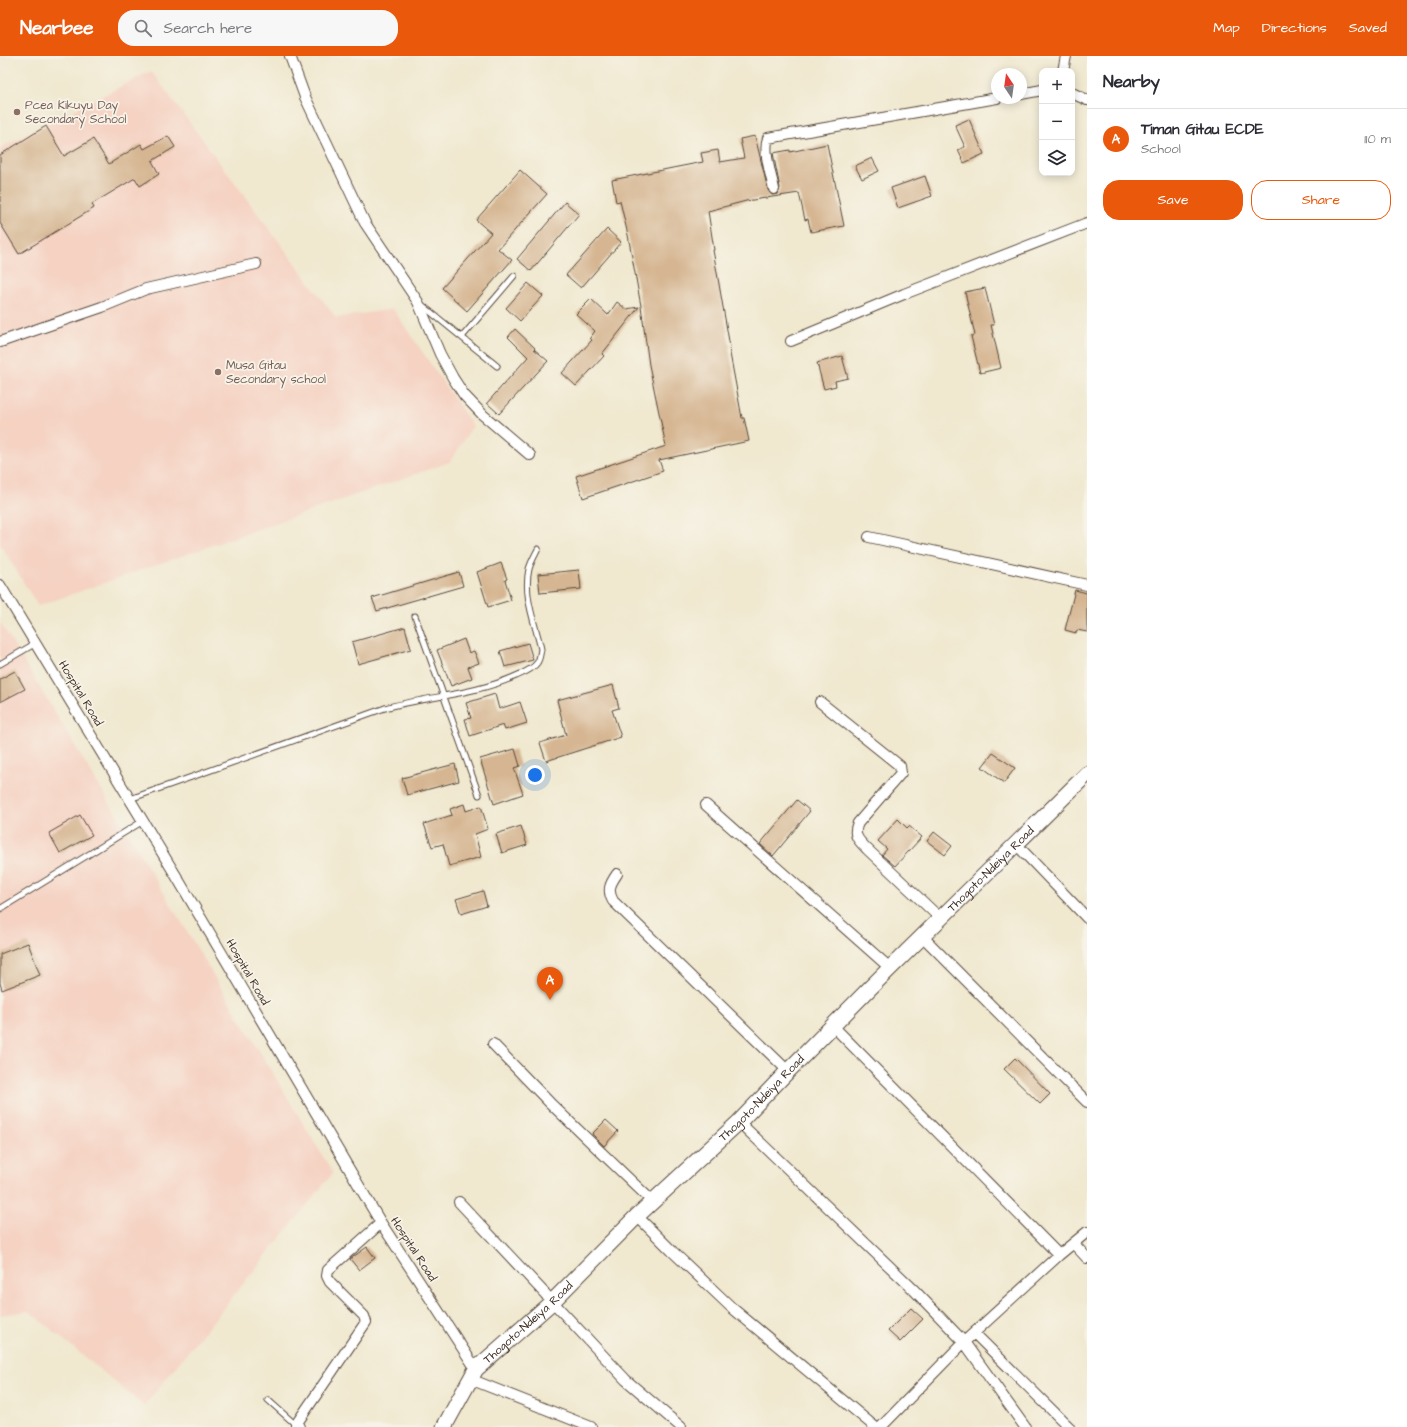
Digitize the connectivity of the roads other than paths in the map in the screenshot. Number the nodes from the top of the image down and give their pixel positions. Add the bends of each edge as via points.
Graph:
1 (290, 56) edge
2 (1066, 56) edge
3 (1064, 68) edge
4 (1039, 91) edge
5 (1027, 93) edge
6 (1075, 94) edge
7 (991, 99) edge
8 (1087, 100) edge
9 (774, 189) dead end
10 (1087, 223) edge
11 (256, 264) dead end
12 (514, 276) dead end
13 (418, 302) junction
14 (462, 337) junction
15 (792, 341) dead end
16 (0, 342) edge
17 (497, 366) dead end
18 (530, 455) dead end
19 (869, 537) dead end
20 (538, 549) dead end
21 (0, 585) edge
22 (1087, 585) edge
23 (415, 616) dead end
24 (36, 643) junction
25 (0, 664) edge
26 (444, 696) junction
27 (820, 702) dead end
28 (1087, 774) edge
29 (479, 795) dead end
30 (130, 799) junction
31 (706, 805) dead end
32 (143, 821) junction
33 (1016, 844) junction
34 (616, 874) dead end
35 (0, 909) edge
36 (1087, 918) edge
37 (941, 919) junction
38 (923, 937) junction
39 (890, 968) junction
40 (833, 1026) junction
41 (493, 1044) dead end
42 (788, 1071) junction
43 (1087, 1102) edge
44 (739, 1122) junction
45 (459, 1202) dead end
46 (653, 1202) junction
47 (637, 1216) junction
48 (381, 1223) junction
49 (1087, 1232) edge
50 (1074, 1244) junction
51 (1059, 1255) junction
52 (1087, 1258) edge
53 (552, 1302) junction
54 (974, 1333) junction
55 (964, 1342) junction
56 (473, 1374) junction
57 (268, 1400) dead end
58 (298, 1426) edge
59 (444, 1427) edge
60 (592, 1427) edge
61 (681, 1427) edge
62 (875, 1427) edge
63 (882, 1427) edge
64 (1025, 1427) edge
65 (1069, 1427) edge

1 - 13 street via 305,97 365,223
2 - 3 street
4 - 5 street
6 - 8 street
7 - 9 street via 768,138 767,152
10 - 15 street via 904,294
11 - 16 street via 146,289
12 - 14 lane
13 - 14 lane
13 - 18 street via 440,354 464,395 483,415
14 - 17 lane
19 - 22 street
20 - 26 lane via 527,580 529,600 541,649 537,664 501,683
21 - 24 street, Hospital Road
23 - 26 lane
24 - 25 lane
24 - 30 street, Hospital Road
26 - 29 lane
26 - 30 lane via 385,708
27 - 37 street via 900,766 901,773 858,823 855,834 867,849
28 - 33 main road, Thogoto-Ndeiya Road
30 - 32 street, Hospital Road
31 - 39 street
32 - 35 lane
32 - 48 street, Hospital Road
33 - 36 street
33 - 37 main road, Thogoto-Ndeiya Road
34 - 42 street via 609,890 613,901
37 - 38 main road, Thogoto-Ndeiya Road
38 - 39 main road, Thogoto-Ndeiya Road
38 - 43 street
39 - 40 main road, Thogoto-Ndeiya Road
40 - 42 main road, Thogoto-Ndeiya Road
40 - 51 street
41 - 46 street
42 - 44 main road, Thogoto-Ndeiya Road
44 - 46 main road, Thogoto-Ndeiya Road
44 - 55 street via 902,1278
45 - 53 street
46 - 47 main road, Thogoto-Ndeiya Road
47 - 53 main road, Thogoto-Ndeiya Road
47 - 62 street via 731,1307
48 - 56 street, Hospital Road
48 - 58 street via 328,1270 330,1282 364,1316 366,1322
49 - 50 street
50 - 51 street
50 - 52 street
51 - 54 street
53 - 56 main road, Thogoto-Ndeiya Road
53 - 61 street via 626,1380
54 - 55 street
54 - 65 street
55 - 63 street
55 - 64 street
56 - 59 main road, Thogoto-Ndeiya Road
56 - 60 street
57 - 58 lane

